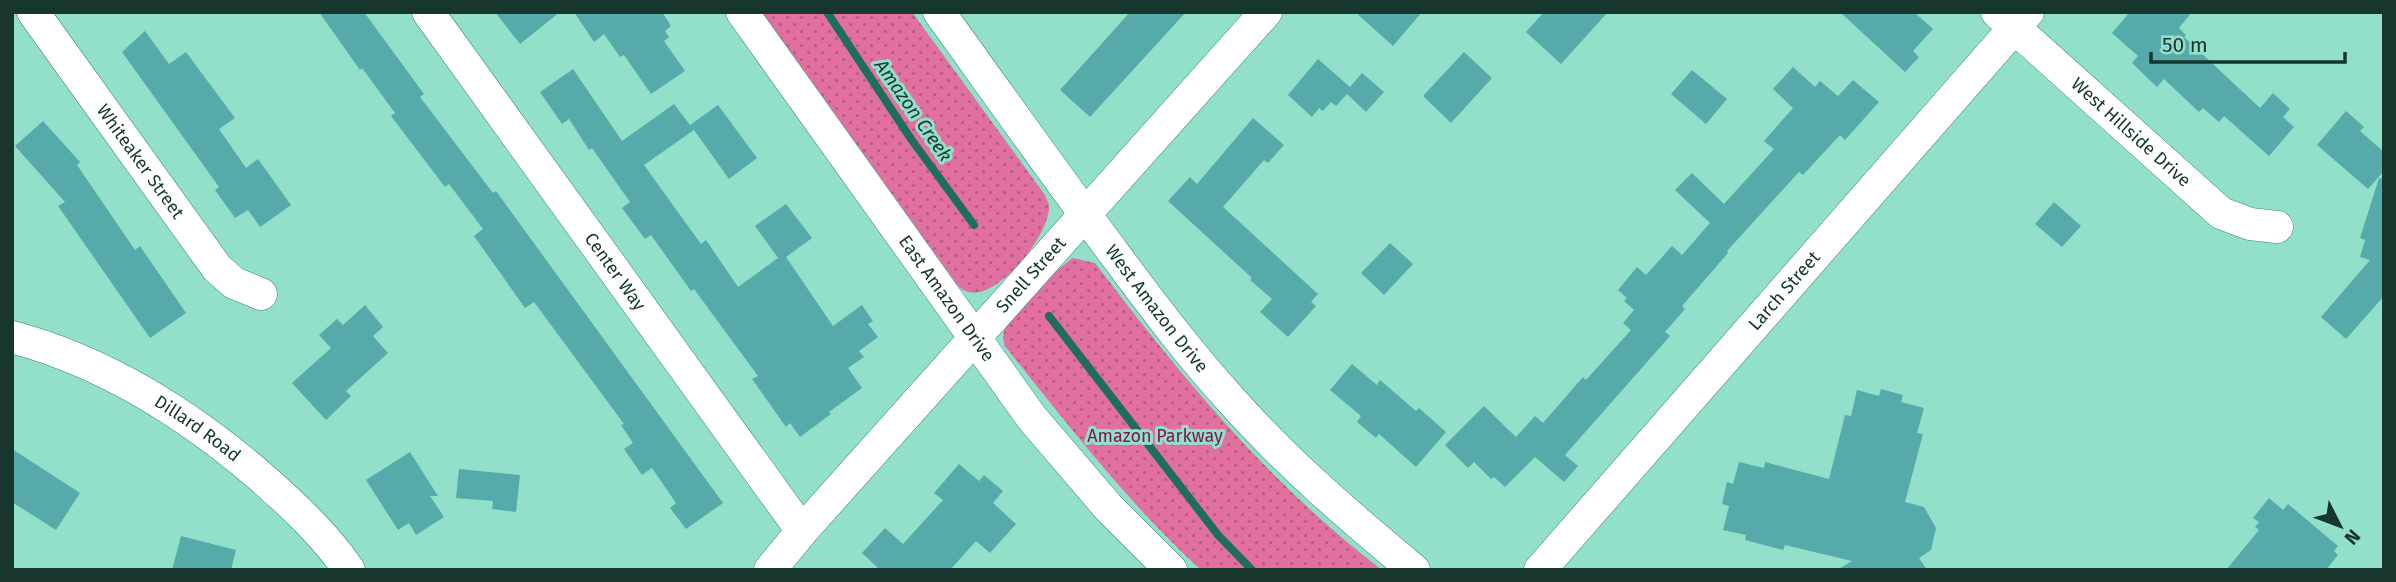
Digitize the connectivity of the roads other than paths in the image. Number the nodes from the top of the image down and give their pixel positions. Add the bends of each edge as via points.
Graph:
1 (33, 12) edge
2 (428, 12) edge
3 (741, 12) edge
4 (939, 12) edge
5 (1266, 12) edge
6 (2013, 17) edge
7 (1086, 216) junction
8 (2277, 227) dead end
9 (261, 294) dead end
10 (12, 337) edge
11 (975, 339) junction
12 (802, 531) junction
13 (349, 570) edge
14 (770, 570) edge
15 (1171, 570) edge
16 (1414, 570) edge
17 (1540, 570) edge

1 - 9 street, Whiteaker Street via 217,268 234,283
2 - 12 street, Center Way
3 - 11 street, East Amazon Drive
4 - 7 street, West Amazon Drive
5 - 7 street, Snell Street
6 - 8 street, West Hillside Drive via 2221,213 2250,224
6 - 17 street, Larch Street
7 - 11 street, Snell Street
7 - 16 street, West Amazon Drive via 1180,341 1233,402 1294,466
10 - 13 street, Dillard Road via 86,363 167,405 283,496
11 - 12 street, Snell Street
11 - 15 street, East Amazon Drive via 1032,418 1108,507
12 - 14 street, Snell Street

